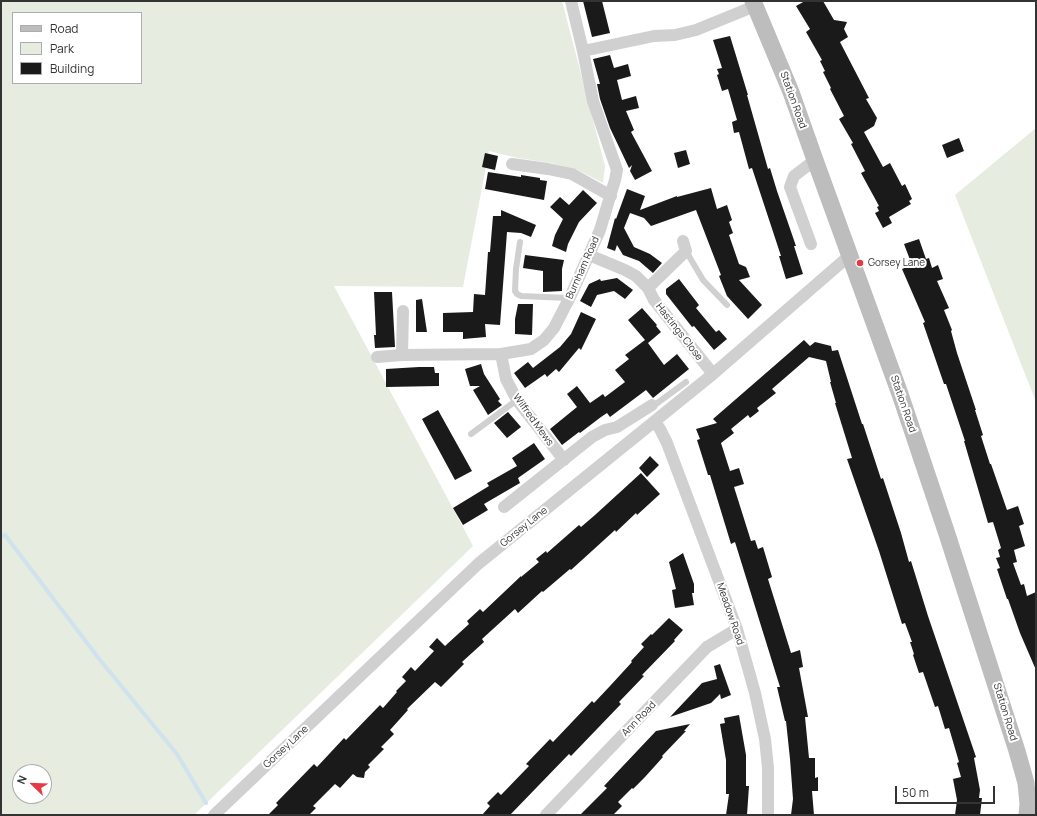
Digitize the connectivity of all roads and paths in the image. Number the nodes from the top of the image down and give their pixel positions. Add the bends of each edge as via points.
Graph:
1 (571, 1) edge
2 (754, 3) edge
3 (583, 50) junction
4 (815, 160) junction
5 (512, 164) dead end
6 (610, 196) junction
7 (520, 242) dead end
8 (811, 244) dead end
9 (684, 246) joint
10 (589, 254) junction
11 (849, 256) junction
12 (648, 288) junction
13 (570, 298) junction
14 (728, 305) dead end
15 (403, 311) dead end
16 (501, 354) junction
17 (402, 355) junction
18 (377, 357) dead end
19 (713, 374) junction
20 (686, 382) dead end
21 (517, 400) junction
22 (652, 405) joint
23 (655, 422) junction
24 (471, 434) dead end
25 (564, 460) junction
26 (504, 508) dead end
27 (737, 629) junction
28 (214, 815) edge
29 (546, 815) edge
30 (768, 815) edge
31 (1027, 815) edge

1 - 3 street, Burnham Road
2 - 3 street via 696,30
2 - 4 street, Station Road via 792,92
3 - 6 street, Burnham Road via 593,101 617,170
4 - 8 street via 794,176 790,187
4 - 11 street, Station Road
5 - 6 street via 572,174
6 - 10 street, Burnham Road via 600,230
7 - 13 lane via 516,269 517,294
9 - 12 street
9 - 14 lane via 703,280
10 - 12 street, Hastings Close via 636,276
10 - 13 street, Burnham Road
11 - 19 street, Gorsey Lane
11 - 31 street, Station Road via 900,394 996,684 1026,782
12 - 19 street, Hastings Close via 654,300
13 - 16 street, Burnham Road via 554,328 544,340 531,349
15 - 17 street
16 - 17 street, Burnham Road
16 - 21 street, Wilfred Mews via 506,379
17 - 18 street, Burnham Road
19 - 23 street, Gorsey Lane
20 - 22 lane
21 - 24 lane
21 - 25 street, Wilfred Mews
22 - 25 street via 617,427 592,437
23 - 27 street, Meadow Road via 668,443
23 - 28 street, Gorsey Lane via 478,564
25 - 26 street
27 - 29 street, Ann Road via 707,647
27 - 30 street, Meadow Road via 765,739

